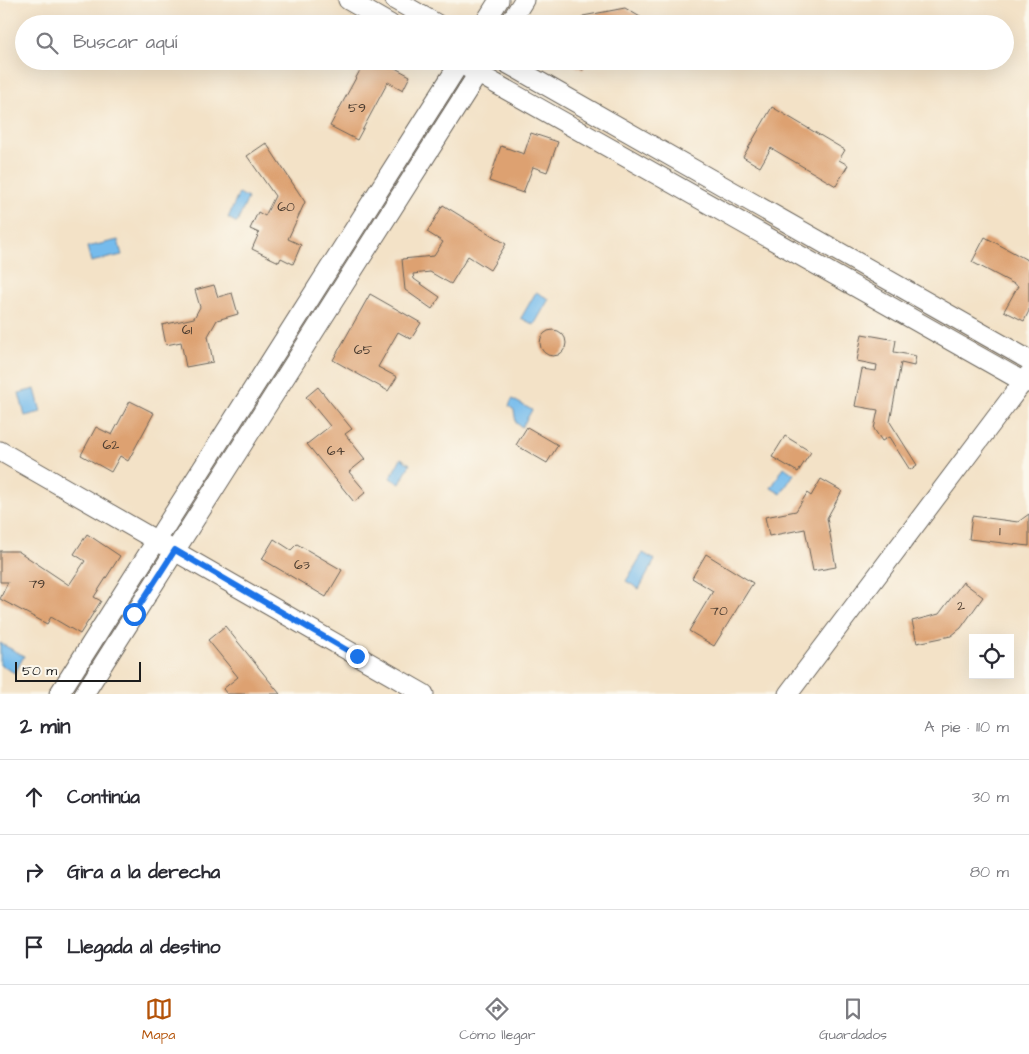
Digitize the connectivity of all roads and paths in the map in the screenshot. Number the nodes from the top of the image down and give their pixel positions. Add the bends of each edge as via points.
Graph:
1 (348, 0) edge
2 (395, 0) edge
3 (499, 0) edge
4 (524, 0) edge
5 (374, 15) edge
6 (421, 15) edge
7 (490, 15) edge
8 (515, 15) edge
9 (454, 70) edge
10 (481, 70) edge
11 (485, 70) edge
12 (519, 70) edge
13 (1029, 360) edge
14 (1027, 380) edge
15 (0, 451) edge
16 (157, 540) junction
17 (175, 550) junction
18 (59, 694) edge
19 (84, 694) edge
20 (424, 694) edge
21 (788, 694) edge

1 - 5 street
2 - 6 street
3 - 7 street
4 - 8 street
9 - 16 street
10 - 17 street
11 - 14 street
12 - 13 street
14 - 21 street
15 - 16 street
16 - 17 street
16 - 18 street
17 - 19 street
17 - 20 street

